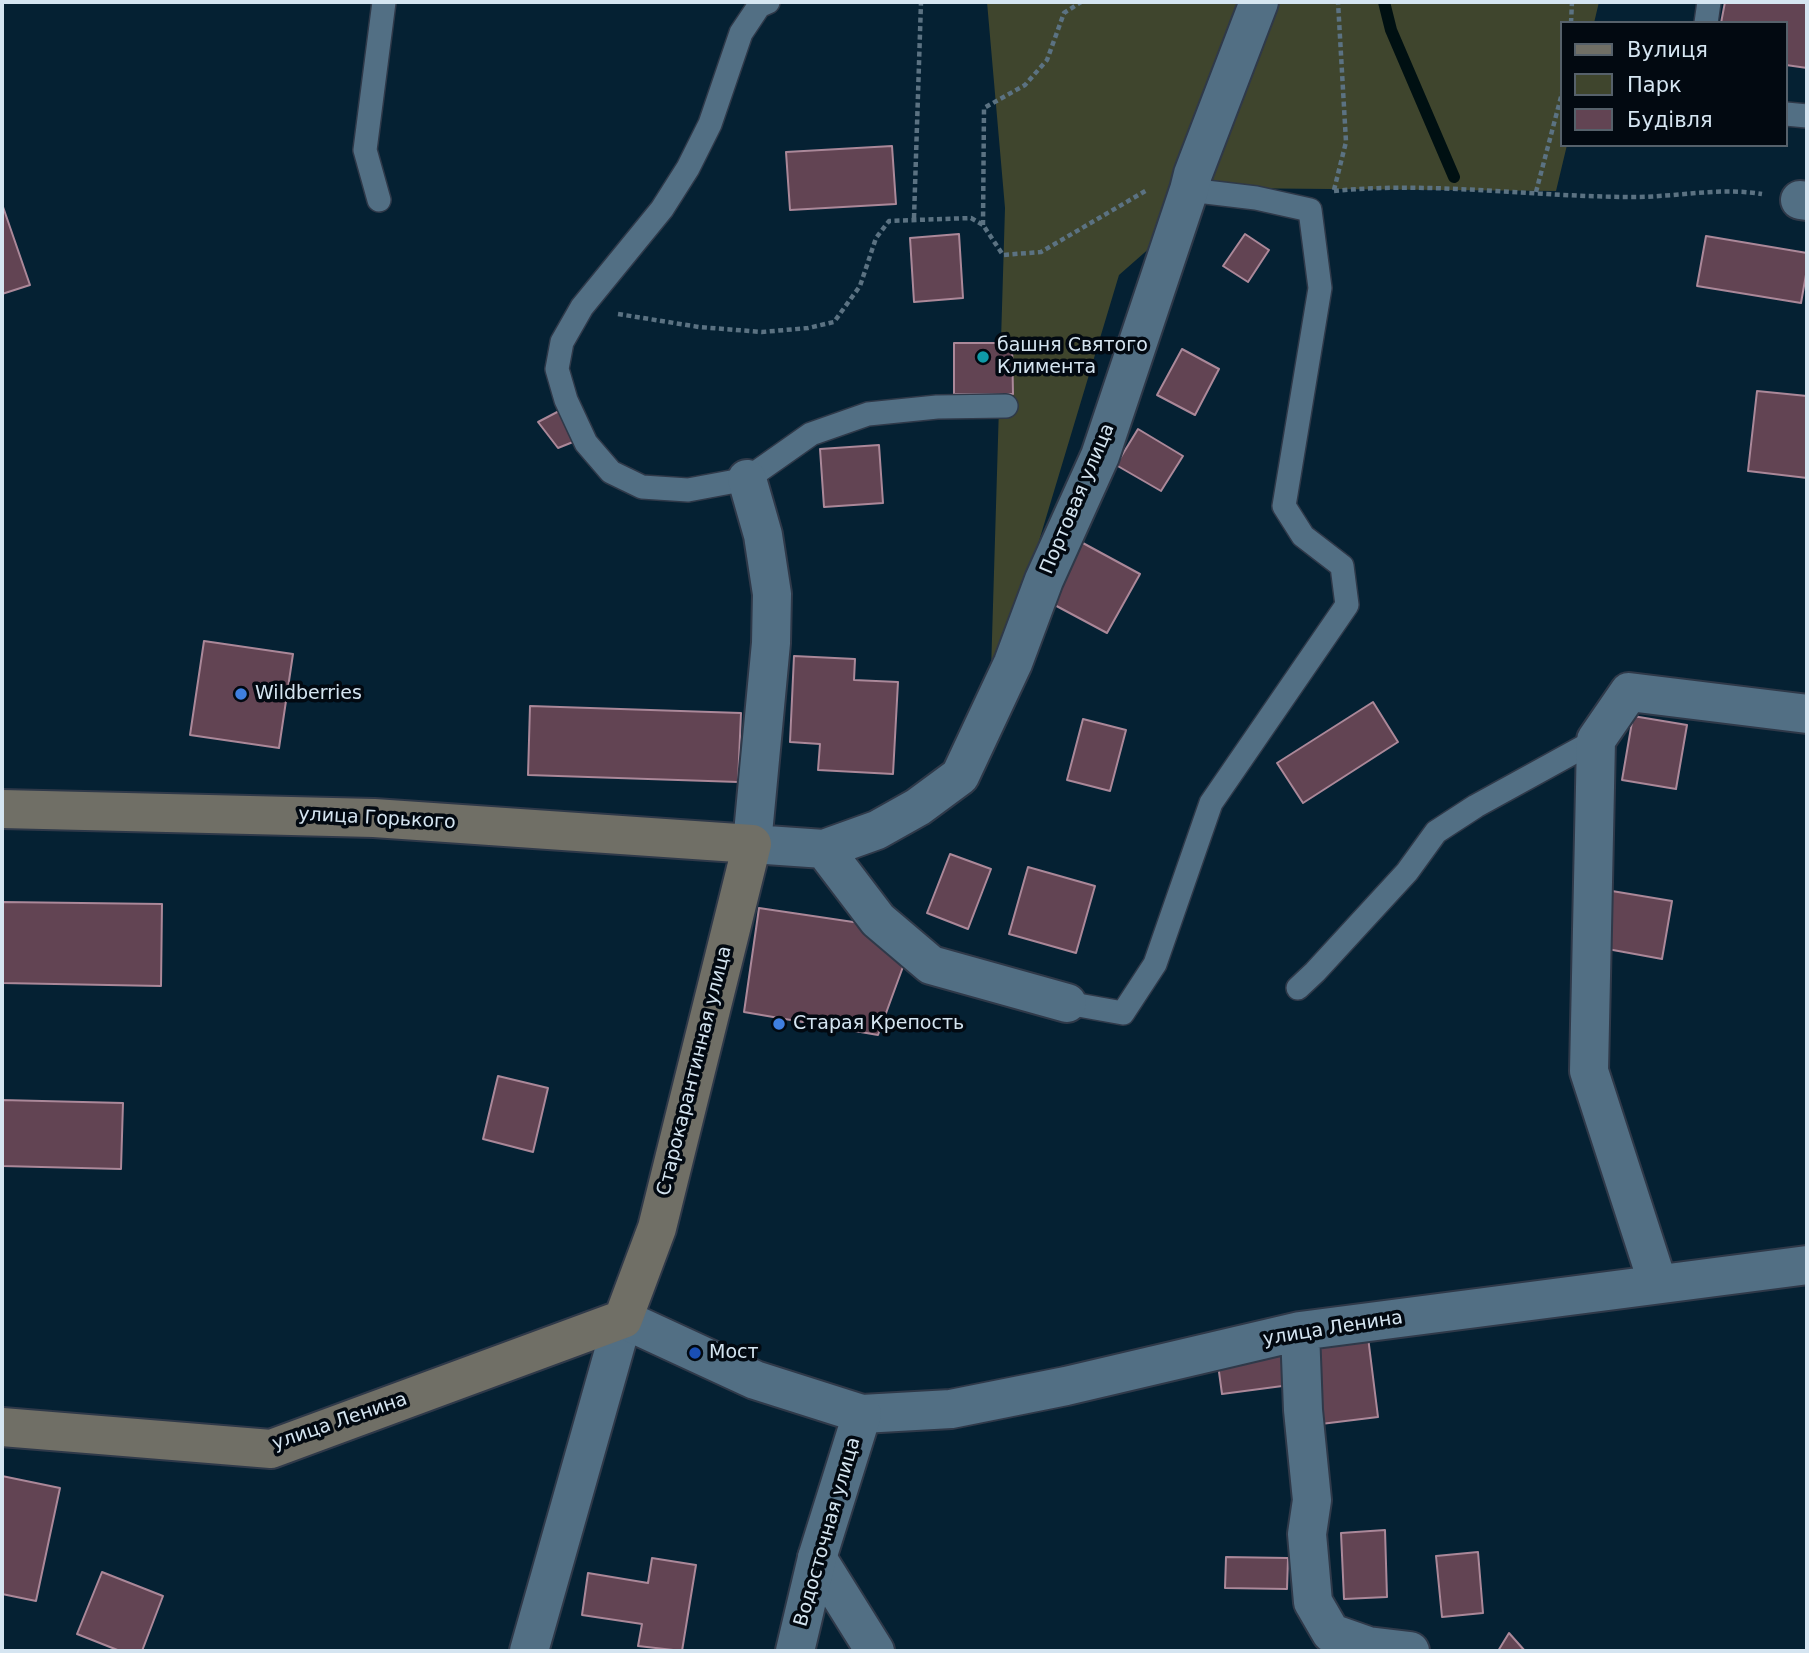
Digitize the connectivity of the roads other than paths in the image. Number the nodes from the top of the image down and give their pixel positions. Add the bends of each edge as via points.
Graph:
1 (384, 2) edge
2 (1259, 2) edge
3 (1709, 2) edge
4 (761, 3) edge
5 (1706, 21) edge
6 (1788, 114) edge
7 (1807, 116) edge
8 (1191, 182) junction
9 (379, 200) dead end
10 (1006, 405) dead end
11 (747, 479) junction
12 (1807, 714) edge
13 (1596, 740) junction
14 (2, 810) edge
15 (752, 844) junction
16 (824, 849) junction
17 (1298, 988) dead end
18 (1067, 1003) joint
19 (1807, 1265) edge
20 (1658, 1284) junction
21 (623, 1319) junction
22 (1300, 1331) junction
23 (862, 1414) junction
24 (2, 1427) edge
25 (817, 1558) junction
26 (529, 1651) edge
27 (795, 1651) edge
28 (875, 1651) edge
29 (1410, 1651) edge

1 - 9 lane via 365,150
2 - 8 street, Портовая улица
3 - 5 lane
4 - 11 lane via 741,33 710,124 688,168 662,209 582,307 562,342 557,369 586,443 611,472 642,487 688,490
6 - 7 lane
8 - 16 street, Портовая улица via 1100,456 960,776 877,831
8 - 18 lane via 1310,210 1320,288 1284,506 1303,536 1342,566 1347,605 1211,803 1154,964 1123,1013
10 - 11 lane via 868,414 811,434
11 - 15 street, Старокарантинная улица via 764,535 772,594
12 - 13 street via 1629,692
13 - 17 lane via 1436,832 1406,872
13 - 20 street via 1589,1071
14 - 15 main road, улица Горького via 374,818
15 - 16 street, Портовая улица
15 - 21 main road, Старокарантинная улица via 657,1228
16 - 18 street via 878,920 931,965
19 - 20 street, улица Ленина
20 - 22 street, улица Ленина
21 - 23 street via 755,1380
21 - 24 main road, улица Ленина via 271,1449
21 - 26 street, Старокарантинная улица
22 - 23 street, улица Ленина via 951,1409
22 - 29 street via 1312,1500 1307,1534 1313,1602 1331,1633 1368,1646
23 - 25 street, Водосточная улица
25 - 27 street, Водосточная улица
25 - 28 street

